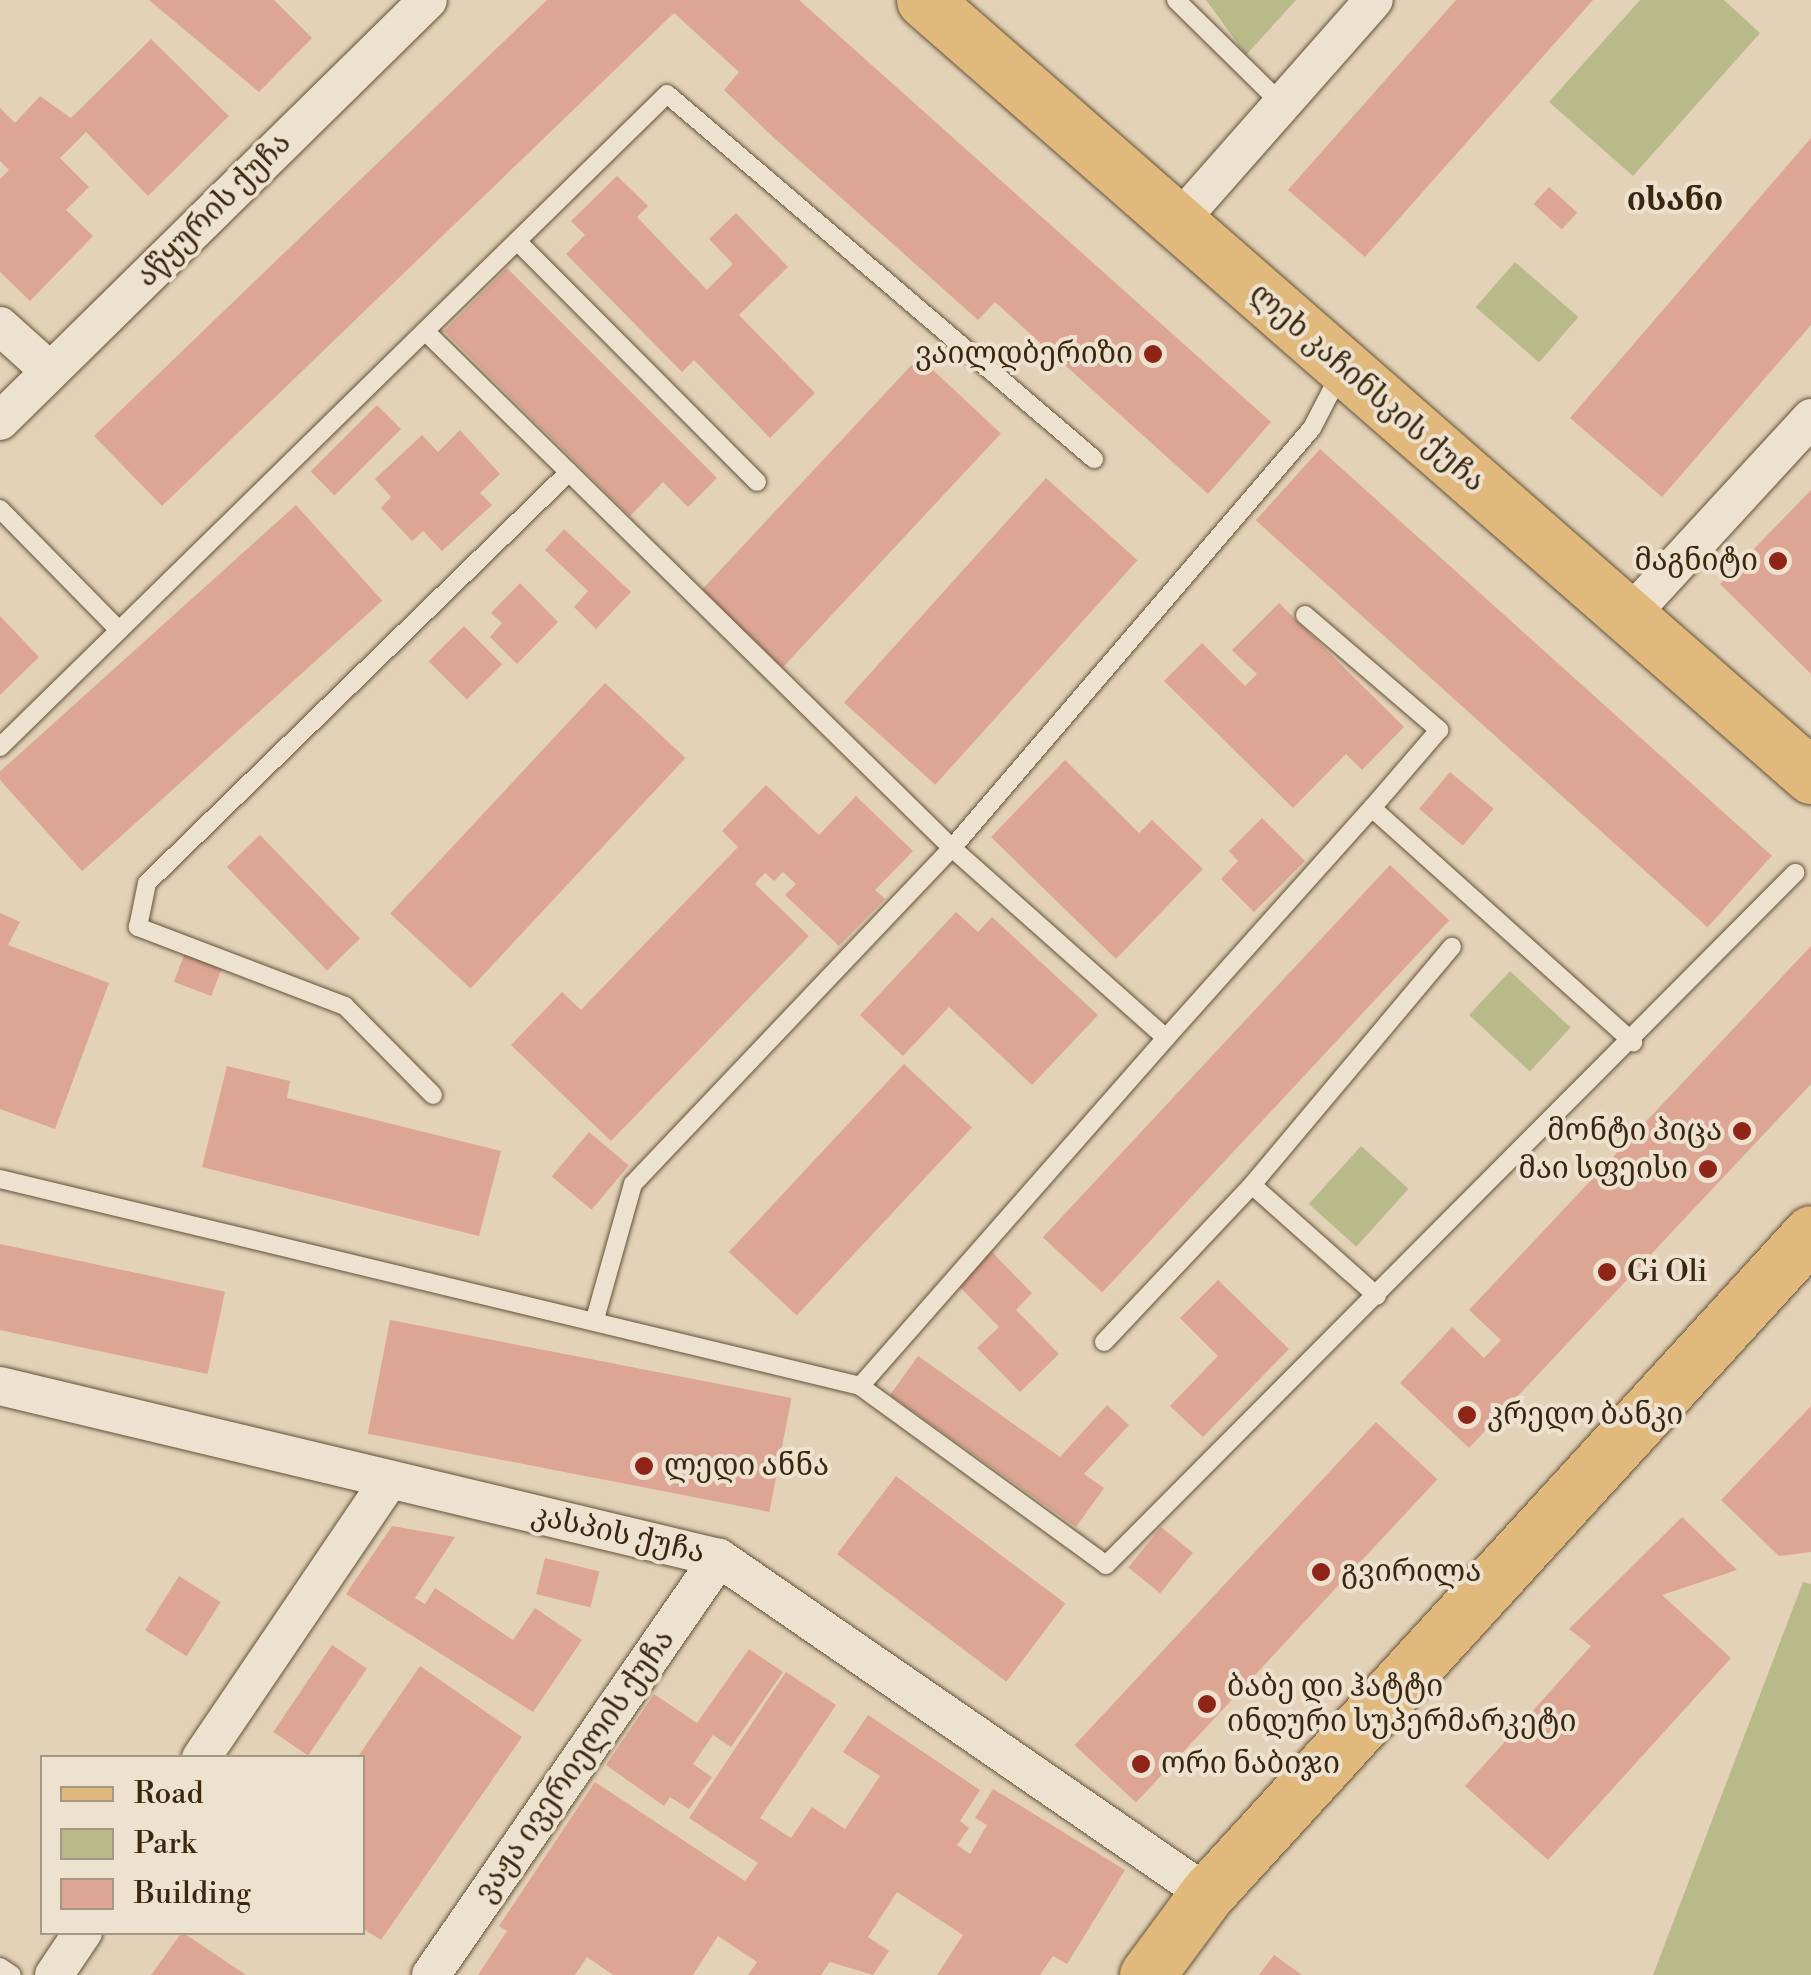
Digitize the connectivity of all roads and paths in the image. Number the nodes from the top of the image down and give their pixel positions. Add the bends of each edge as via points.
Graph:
1 (428, 0) edge
2 (924, 0) edge
3 (1176, 0) edge
4 (1374, 0) edge
5 (1282, 104) junction
6 (1178, 222) junction
7 (517, 241) junction
8 (0, 326) edge
9 (425, 331) junction
10 (1344, 368) junction
11 (50, 371) junction
12 (1811, 418) edge
13 (0, 420) edge
14 (1094, 459) dead end
15 (569, 472) junction
16 (757, 482) dead end
17 (0, 509) edge
18 (1306, 615) dead end
19 (1628, 616) junction
20 (119, 630) junction
21 (0, 747) edge
22 (1811, 776) edge
23 (1372, 808) junction
24 (952, 848) junction
25 (1795, 873) dead end
26 (1452, 947) dead end
27 (1166, 1038) junction
28 (1633, 1042) junction
29 (433, 1095) dead end
30 (0, 1179) edge
31 (1252, 1185) junction
32 (1811, 1233) edge
33 (1377, 1296) junction
34 (596, 1319) junction
35 (1104, 1342) dead end
36 (0, 1386) edge
37 (860, 1386) junction
38 (389, 1480) junction
39 (719, 1558) junction
40 (204, 1755) edge
41 (1207, 1894) junction
42 (81, 1935) edge
43 (0, 1967) edge
44 (12, 1975) edge
45 (54, 1975) edge
46 (431, 1975) edge
47 (1147, 1975) edge

1 - 11 street, აწყურის ქუჩა
2 - 6 main road, ლეხ კაჩინსკის ქუჩა
3 - 5 lane
4 - 5 street
5 - 6 street
6 - 10 main road, ლეხ კაჩინსკის ქუჩა
7 - 9 lane
7 - 14 lane via 667,94
7 - 16 lane
8 - 11 street
9 - 15 lane
9 - 20 lane
10 - 19 main road, ლეხ კაჩინსკის ქუჩა
10 - 24 lane via 1312,428
11 - 13 street, აწყურის ქუჩა
12 - 19 street
15 - 24 lane
15 - 29 lane via 148,883 138,927 345,1006
17 - 20 lane
18 - 23 lane via 1439,730
19 - 22 main road, ლეხ კაჩინსკის ქუჩა
20 - 21 lane
23 - 27 lane
23 - 28 lane
24 - 27 lane
24 - 34 lane via 633,1184
25 - 28 lane
26 - 31 lane
27 - 37 lane
28 - 33 lane
30 - 34 lane
31 - 33 lane
31 - 35 lane
32 - 41 main road
33 - 37 lane via 1106,1566
34 - 37 lane
36 - 38 street, კასპის ქუჩა
38 - 39 street, კასპის ქუჩა
38 - 40 street
39 - 41 street, კასპის ქუჩა
39 - 46 street, ვაჟა ივერიელის ქუჩა
41 - 47 main road
42 - 45 street
43 - 44 lane

